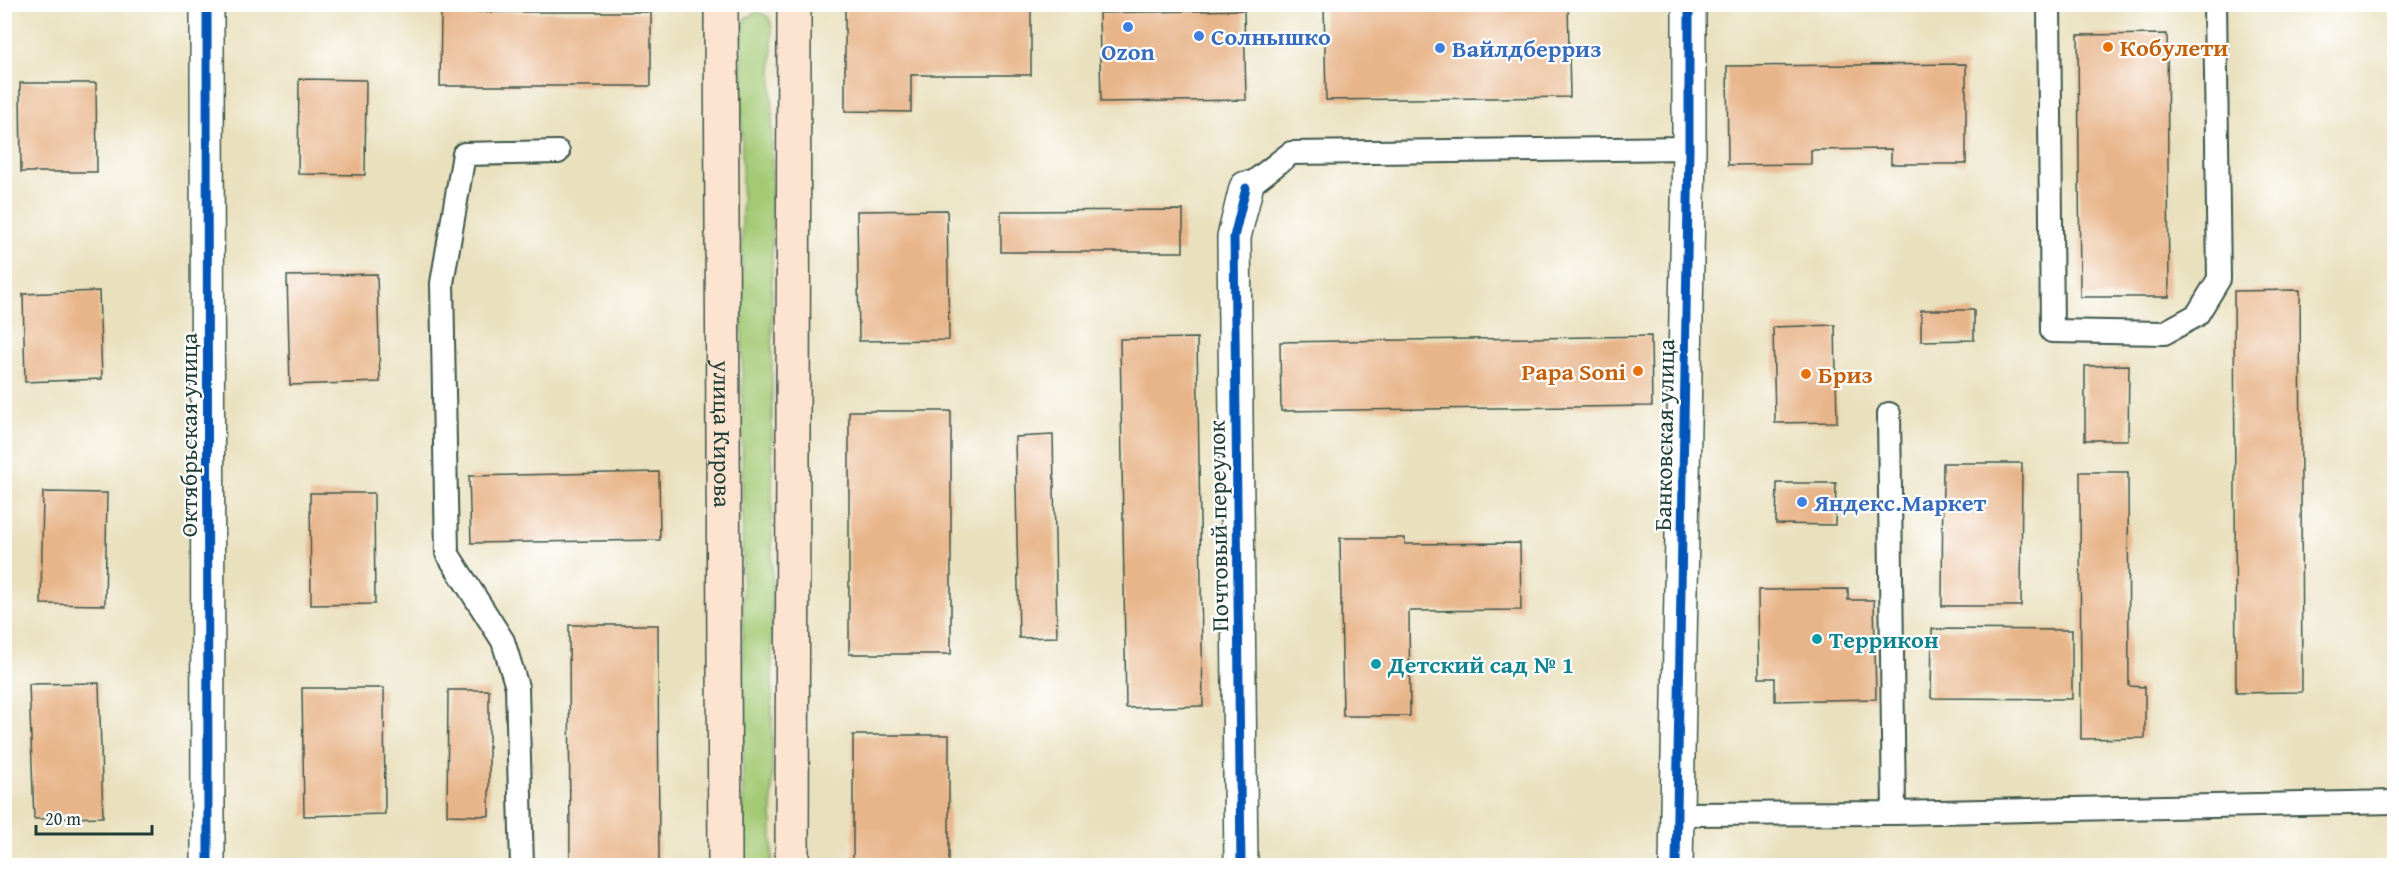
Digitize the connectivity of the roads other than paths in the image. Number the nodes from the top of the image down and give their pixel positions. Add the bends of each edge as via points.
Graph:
1 (207, 4) edge
2 (721, 4) edge
3 (794, 4) edge
4 (1689, 4) edge
5 (2049, 4) edge
6 (2215, 4) edge
7 (1689, 148) junction
8 (558, 152) dead end
9 (1245, 188) joint
10 (1889, 414) dead end
11 (2394, 802) edge
12 (1894, 813) junction
13 (1676, 814) junction
14 (208, 866) edge
15 (522, 866) edge
16 (725, 866) edge
17 (792, 866) edge
18 (1241, 866) edge
19 (1676, 866) edge

1 - 14 street, Октябрьская улица
2 - 16 main road, улица Кирова
3 - 17 main road
4 - 7 street, Банковская улица
5 - 6 lane via 2052,331 2164,333 2197,315 2219,279
7 - 9 lane via 1291,153
7 - 13 street, Банковская улица
8 - 15 lane via 464,153 442,284 447,553 503,641 517,687
9 - 18 street, Почтовый переулок via 1234,237
10 - 12 lane
11 - 12 lane
12 - 13 lane
13 - 19 street, Банковская улица

